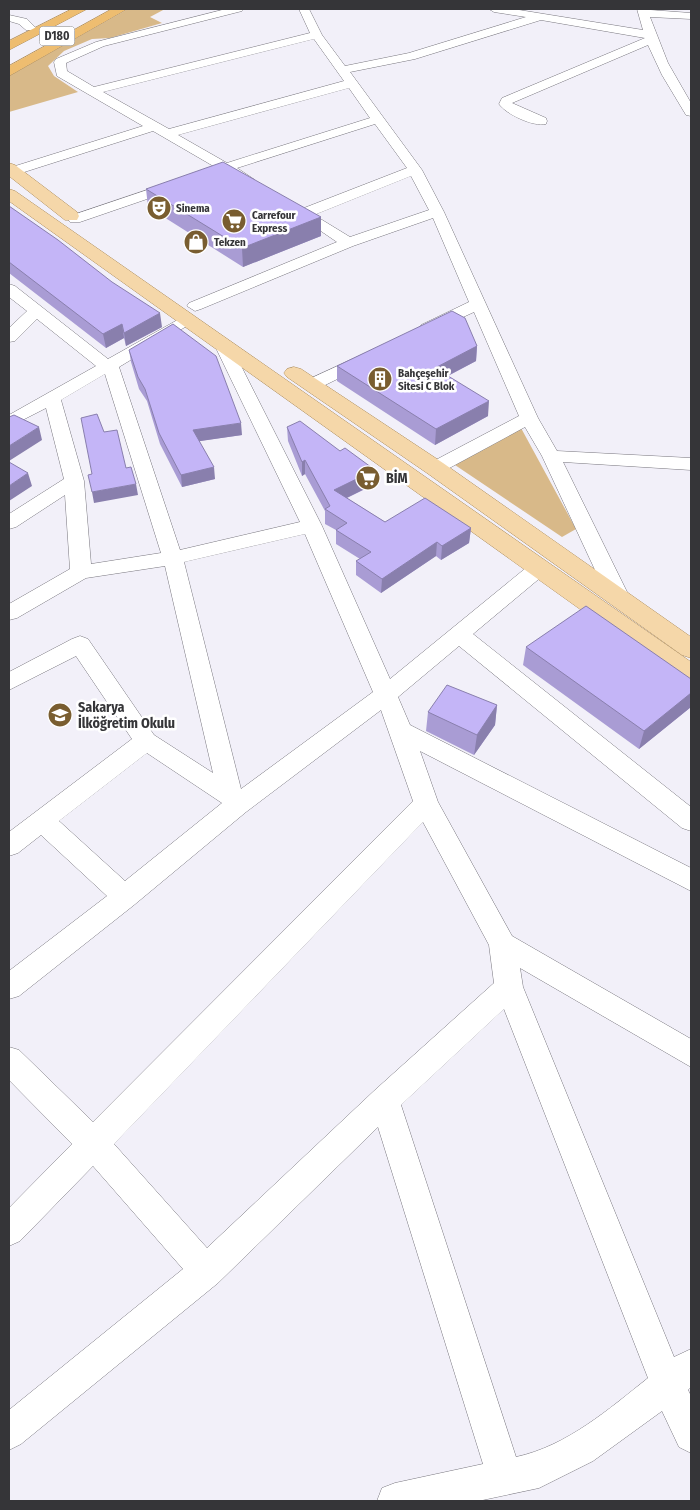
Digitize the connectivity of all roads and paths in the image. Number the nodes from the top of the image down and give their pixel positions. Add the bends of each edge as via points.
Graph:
1 (66, 9) edge
2 (81, 9) edge
3 (104, 9) edge
4 (121, 9) edge
5 (238, 9) edge
6 (304, 9) edge
7 (494, 9) edge
8 (642, 11) edge
9 (691, 16) edge
10 (539, 17) junction
11 (9, 18) edge
12 (30, 28) junction
13 (317, 35) junction
14 (650, 37) junction
15 (9, 40) edge
16 (9, 46) edge
17 (9, 62) edge
18 (9, 72) edge
19 (348, 77) junction
20 (91, 91) junction
21 (690, 109) edge
22 (379, 119) junction
23 (541, 122) dead end
24 (152, 127) junction
25 (166, 134) junction
26 (227, 167) junction
27 (11, 169) edge
28 (415, 170) junction
29 (209, 173) edge
30 (191, 179) edge
31 (261, 188) edge
32 (9, 194) edge
33 (286, 203) edge
34 (437, 212) junction
35 (303, 214) junction
36 (75, 219) junction
37 (348, 243) junction
38 (9, 289) edge
39 (479, 304) junction
40 (37, 311) junction
41 (191, 313) junction
42 (9, 336) edge
43 (408, 338) edge
44 (224, 346) junction
45 (382, 350) edge
46 (106, 365) junction
47 (311, 385) junction
48 (52, 398) junction
49 (529, 418) junction
50 (9, 422) edge
51 (551, 456) junction
52 (691, 464) edge
53 (435, 468) junction
54 (74, 481) junction
55 (9, 523) edge
56 (312, 526) junction
57 (172, 558) junction
58 (539, 568) junction
59 (81, 572) junction
60 (620, 600) junction
61 (9, 613) edge
62 (459, 634) junction
63 (691, 649) edge
64 (691, 676) edge
65 (9, 682) edge
66 (384, 696) junction
67 (401, 731) junction
68 (146, 741) junction
69 (234, 801) junction
70 (426, 803) junction
71 (42, 821) junction
72 (691, 821) edge
73 (9, 846) edge
74 (691, 880) edge
75 (125, 897) junction
76 (502, 944) junction
77 (9, 987) edge
78 (510, 987) junction
79 (691, 1054) edge
80 (9, 1060) edge
81 (385, 1100) junction
82 (93, 1143) junction
83 (9, 1230) edge
84 (206, 1271) junction
85 (680, 1375) edge
86 (9, 1432) edge
87 (691, 1435) edge
88 (506, 1476) junction
89 (395, 1501) edge

1 - 12 highway
2 - 16 highway
3 - 17 highway, D180
4 - 18 highway
5 - 20 street via 100,44 60,62 61,73
6 - 13 street
7 - 10 street
8 - 9 street
8 - 14 street
10 - 14 street
10 - 19 street via 412,56 362,65
11 - 12 street via 23,21
12 - 15 highway
13 - 19 street
13 - 20 street
14 - 21 street via 667,76
14 - 23 street via 506,101 512,110
19 - 22 street
19 - 25 street
20 - 24 street
22 - 26 street
22 - 28 street
24 - 25 street
24 - 27 street
25 - 26 street
26 - 29 street
26 - 31 street
27 - 36 main road
28 - 34 street
28 - 35 street
30 - 36 street
32 - 41 main road
33 - 35 street
34 - 37 street
34 - 39 street
35 - 37 street
36 - 41 main road
37 - 41 street
38 - 40 street
39 - 43 street
39 - 49 street
40 - 42 street
40 - 46 street
41 - 44 main road
41 - 46 street
41 - 47 main road
44 - 56 street
44 - 58 main road
45 - 47 street
46 - 48 street
46 - 57 street via 113,371
47 - 53 main road
48 - 50 street
48 - 54 street
49 - 51 street
49 - 53 street
51 - 52 street
51 - 60 street
53 - 60 main road
54 - 55 street
54 - 59 street
56 - 57 street
56 - 66 street
57 - 59 street
57 - 69 street
58 - 62 street
58 - 64 main road
59 - 61 street
60 - 63 main road
62 - 66 street
62 - 72 street
65 - 68 street via 80,644
66 - 67 street
66 - 69 street
67 - 70 street
67 - 74 street
68 - 69 street
68 - 71 street
69 - 75 street
70 - 76 street
70 - 82 street
71 - 73 street
71 - 75 street
75 - 77 street
76 - 78 street
76 - 79 street
78 - 81 street
78 - 85 street
80 - 82 street
81 - 84 street
81 - 88 street
82 - 83 street
82 - 84 street
84 - 86 street
85 - 87 street
85 - 88 street via 595,1441 539,1470
88 - 89 street

